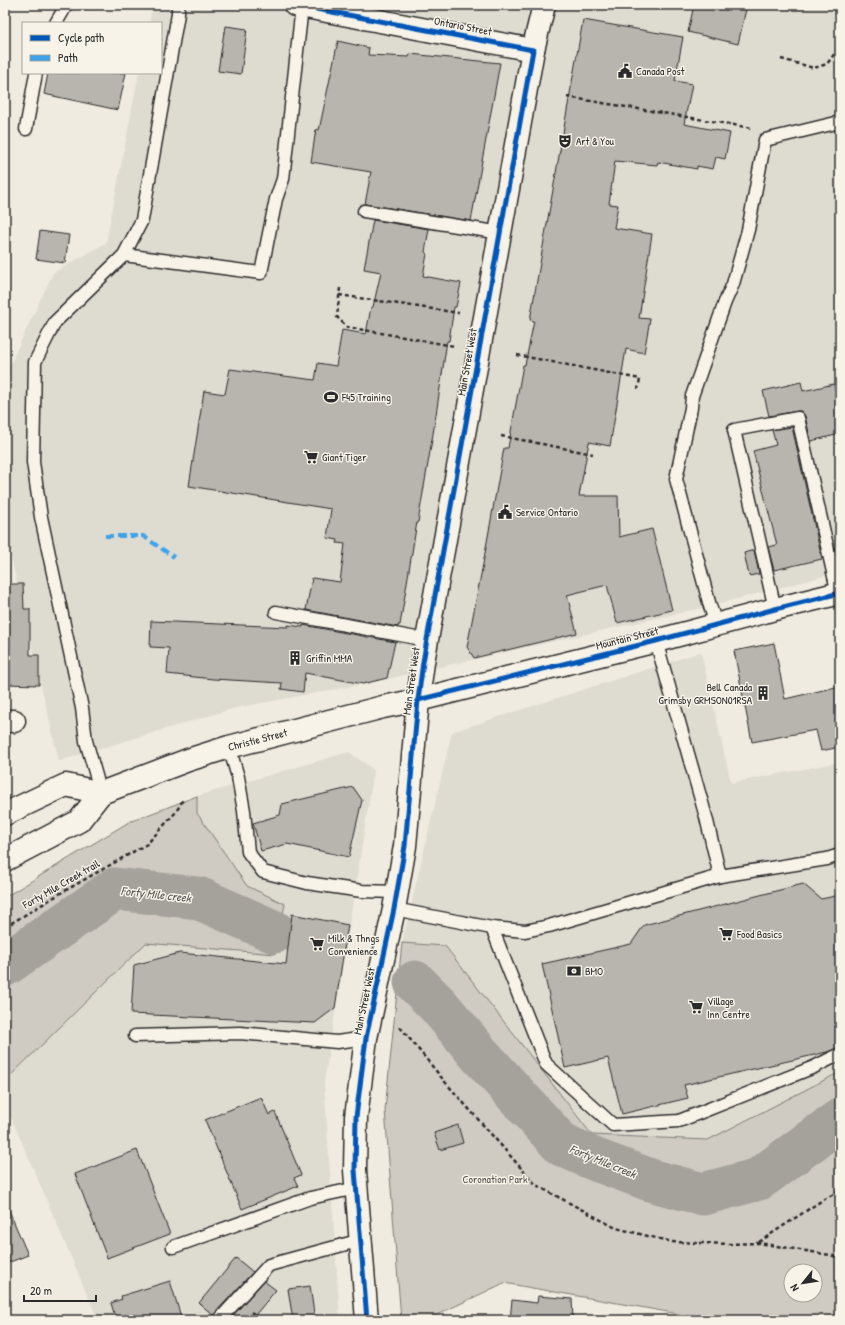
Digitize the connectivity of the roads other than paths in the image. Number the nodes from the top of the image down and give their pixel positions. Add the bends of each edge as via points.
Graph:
1 (66, 5) edge
2 (178, 5) edge
3 (544, 5) edge
4 (298, 6) edge
5 (351, 10) edge
6 (57, 22) edge
7 (533, 50) junction
8 (36, 74) edge
9 (840, 122) edge
10 (26, 129) dead end
11 (364, 211) dead end
12 (501, 233) junction
13 (124, 255) junction
14 (839, 593) edge
15 (774, 609) junction
16 (276, 612) dead end
17 (716, 624) junction
18 (427, 640) junction
19 (656, 641) junction
20 (418, 700) junction
21 (229, 747) junction
22 (101, 792) junction
23 (5, 814) edge
24 (840, 855) edge
25 (5, 860) edge
26 (720, 876) junction
27 (396, 900) junction
28 (492, 928) junction
29 (135, 1036) dead end
30 (366, 1038) junction
31 (840, 1054) edge
32 (357, 1188) junction
33 (361, 1240) junction
34 (173, 1248) dead end
35 (219, 1320) edge
36 (367, 1320) edge

1 - 6 lane
2 - 13 lane via 142,220
3 - 7 main road, Main Street West
4 - 5 main road, Ontario Street
4 - 13 lane via 283,179 276,199 260,273
5 - 7 main road, Ontario Street
7 - 12 main road, Main Street West
8 - 10 lane
9 - 17 lane via 765,140 748,230 733,284 692,396 676,479
11 - 12 lane
12 - 18 main road, Main Street West
13 - 22 lane via 54,322 35,362 33,462 41,517 82,708 86,741
14 - 15 main road, Mountain Street
14 - 15 lane via 798,418 734,430
15 - 17 main road, Mountain Street
16 - 18 lane
17 - 19 main road, Mountain Street
18 - 20 main road, Main Street West
19 - 20 main road, Mountain Street
19 - 26 lane
20 - 21 main road, Christie Street
20 - 27 main road, Main Street West via 405,846
21 - 22 main road, Christie Street
21 - 27 lane via 238,777 248,852 264,872
22 - 23 main road via 66,785
22 - 25 main road via 80,821
24 - 26 lane
26 - 28 lane via 549,926 525,931
27 - 28 lane
27 - 30 main road, Main Street West
28 - 31 lane via 546,1064 613,1125 679,1121 814,1067
29 - 30 lane via 240,1033 337,1042
30 - 32 main road, Main Street West via 356,1117
32 - 33 main road, Main Street West
32 - 34 lane via 310,1198
33 - 35 lane via 269,1265
33 - 36 main road, Main Street West

